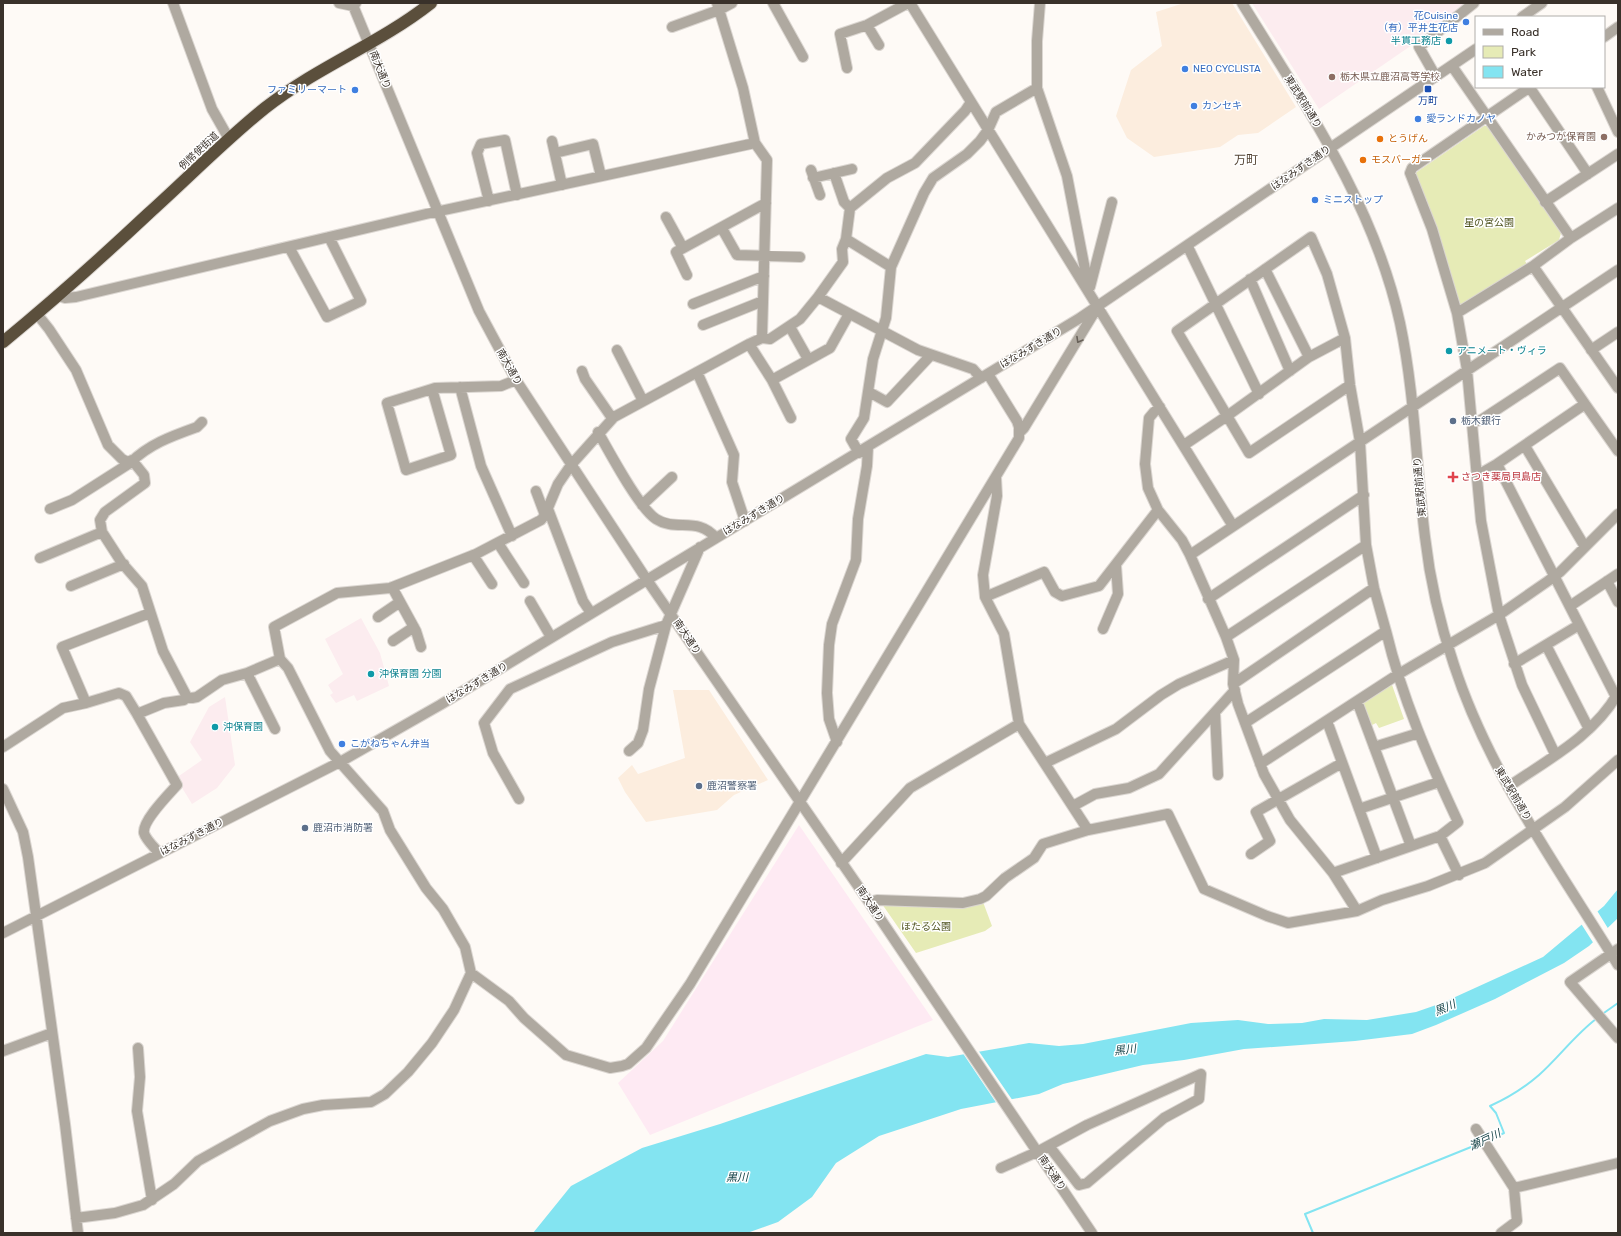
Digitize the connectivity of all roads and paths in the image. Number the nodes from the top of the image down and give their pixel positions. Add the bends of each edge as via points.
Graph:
1 (173, 3) edge
2 (339, 3) edge
3 (430, 3) edge
4 (732, 3) edge
5 (773, 3) edge
6 (909, 3) edge
7 (1040, 3) edge
8 (1242, 3) edge
9 (1474, 3) edge
10 (1542, 3) edge
11 (353, 4) edge
12 (718, 6) edge
13 (1523, 16) edge
14 (867, 25) junction
15 (672, 27) dead end
16 (1618, 27) edge
17 (1605, 36) edge
18 (369, 44) junction
19 (879, 45) dead end
20 (1475, 50) edge
21 (803, 57) dead end
22 (1452, 66) junction
23 (847, 68) dead end
24 (1436, 77) junction
25 (1037, 88) junction
26 (1529, 88) edge
27 (1531, 88) edge
28 (1597, 88) edge
29 (971, 102) junction
30 (1486, 117) junction
31 (988, 130) junction
32 (1618, 132) edge
33 (229, 139) junction
34 (552, 141) dead end
35 (755, 143) junction
36 (1331, 148) junction
37 (555, 153) junction
38 (1618, 154) edge
39 (852, 169) dead end
40 (834, 173) junction
41 (1588, 174) junction
42 (601, 176) junction
43 (562, 185) junction
44 (517, 195) junction
45 (820, 195) dead end
46 (488, 201) junction
47 (1112, 202) dead end
48 (1545, 202) junction
49 (766, 203) junction
50 (850, 208) junction
51 (1618, 208) edge
52 (437, 212) junction
53 (666, 217) dead end
54 (724, 232) dead end
55 (329, 237) junction
56 (1571, 238) junction
57 (846, 239) junction
58 (289, 247) junction
59 (1188, 247) junction
60 (683, 248) junction
61 (765, 256) junction
62 (800, 257) dead end
63 (1533, 266) junction
64 (891, 267) junction
65 (1265, 269) junction
66 (1618, 270) edge
67 (687, 275) dead end
68 (764, 276) junction
69 (1250, 279) junction
70 (1089, 291) junction
71 (58, 296) junction
72 (818, 297) junction
73 (764, 301) junction
74 (1216, 302) junction
75 (693, 304) dead end
76 (1098, 306) junction
77 (1562, 308) junction
78 (1457, 313) junction
79 (37, 314) junction
80 (849, 314) junction
81 (702, 325) dead end
82 (790, 327) junction
83 (882, 332) junction
84 (1618, 332) edge
85 (762, 338) junction
86 (1345, 338) junction
87 (3, 342) edge
88 (749, 344) junction
89 (616, 350) dead end
90 (1591, 350) junction
91 (931, 355) junction
92 (1308, 357) junction
93 (808, 359) junction
94 (1468, 370) junction
95 (582, 371) dead end
96 (1290, 371) junction
97 (697, 372) junction
98 (984, 376) junction
99 (516, 380) junction
100 (772, 380) junction
101 (1350, 385) junction
102 (460, 387) junction
103 (1618, 388) edge
104 (432, 389) junction
105 (869, 392) junction
106 (1259, 394) junction
107 (643, 401) junction
108 (1585, 404) junction
109 (1414, 406) junction
110 (1160, 407) junction
111 (1227, 416) junction
112 (612, 418) junction
113 (791, 418) dead end
114 (202, 422) dead end
115 (1473, 422) junction
116 (598, 432) junction
117 (1020, 432) junction
118 (1360, 442) junction
119 (1184, 445) junction
120 (1525, 446) junction
121 (868, 447) junction
122 (1618, 451) edge
123 (859, 453) junction
124 (131, 462) junction
125 (1497, 464) junction
126 (571, 465) junction
127 (1477, 474) junction
128 (672, 477) dead end
129 (996, 477) junction
130 (536, 491) dead end
131 (1364, 495) junction
132 (642, 505) junction
133 (50, 509) dead end
134 (1158, 510) junction
135 (547, 512) junction
136 (1618, 514) edge
137 (745, 521) junction
138 (1233, 526) junction
139 (102, 532) junction
140 (512, 536) junction
141 (716, 538) junction
142 (498, 543) junction
143 (1366, 545) junction
144 (700, 547) junction
145 (1584, 548) junction
146 (473, 555) junction
147 (1190, 555) junction
148 (40, 558) dead end
149 (124, 564) junction
150 (1116, 566) junction
151 (1618, 574) edge
152 (1555, 577) junction
153 (647, 580) junction
154 (1607, 582) junction
155 (524, 583) dead end
156 (492, 584) dead end
157 (71, 586) dead end
158 (392, 587) junction
159 (1374, 588) junction
160 (985, 597) junction
161 (1208, 599) junction
162 (530, 601) dead end
163 (400, 602) junction
164 (1618, 602) edge
165 (1570, 606) junction
166 (150, 613) junction
167 (591, 613) junction
168 (670, 613) junction
169 (1498, 615) junction
170 (378, 617) dead end
171 (666, 625) junction
172 (1579, 625) junction
173 (414, 627) junction
174 (1103, 629) dead end
175 (1386, 631) junction
176 (551, 637) junction
177 (1226, 637) junction
178 (393, 641) dead end
179 (1448, 646) junction
180 (1546, 646) junction
181 (422, 648) dead end
182 (280, 659) junction
183 (1234, 660) junction
184 (1514, 664) junction
185 (247, 673) junction
186 (1397, 675) junction
187 (1234, 687) junction
188 (1617, 695) edge
189 (187, 697) junction
190 (1357, 701) junction
191 (86, 703) junction
192 (1215, 712) junction
193 (137, 714) junction
194 (1326, 721) junction
195 (1245, 723) junction
196 (1019, 724) junction
197 (275, 729) dead end
198 (1589, 729) junction
199 (1419, 733) junction
200 (837, 742) junction
201 (3, 747) edge
202 (1374, 747) junction
203 (629, 751) dead end
204 (1555, 754) junction
205 (1618, 760) edge
206 (340, 762) junction
207 (1045, 763) junction
208 (1342, 763) junction
209 (1260, 764) junction
210 (1218, 775) dead end
211 (1439, 782) junction
212 (1508, 786) junction
213 (3, 789) edge
214 (1393, 798) junction
215 (519, 799) dead end
216 (1278, 800) junction
217 (800, 802) junction
218 (1074, 806) junction
219 (1359, 809) junction
220 (1088, 830) junction
221 (1536, 832) junction
222 (1440, 836) junction
223 (1411, 846) junction
224 (159, 853) junction
225 (1251, 854) dead end
226 (1377, 858) junction
227 (842, 863) junction
228 (1333, 873) junction
229 (1459, 875) junction
230 (869, 902) junction
231 (1357, 911) junction
232 (36, 916) junction
233 (3, 933) edge
234 (1613, 951) edge
235 (1618, 965) edge
236 (471, 973) junction
237 (52, 1034) junction
238 (1618, 1038) edge
239 (138, 1048) dead end
240 (3, 1051) edge
241 (1476, 1129) dead end
242 (1049, 1146) junction
243 (1035, 1149) junction
244 (1618, 1162) edge
245 (1001, 1168) dead end
246 (1514, 1188) junction
247 (152, 1200) junction
248 (76, 1218) junction
249 (78, 1233) edge
250 (1092, 1233) edge
251 (1501, 1233) edge

1 - 33 street via 212,109
2 - 11 street
3 - 18 highway, 例幣使街道
4 - 12 street
5 - 21 street
6 - 14 street
6 - 29 street
7 - 25 street
8 - 36 street, 東武駅前通り
9 - 24 street via 1419,47
10 - 13 street
11 - 18 street, 南大通り
12 - 15 street
12 - 35 street via 743,88
14 - 19 street
14 - 23 street via 840,34
16 - 17 street
18 - 33 highway, 例幣使街道 via 329,65 287,92
18 - 52 street, 南大通り
20 - 22 street, はなみずき通り
22 - 24 street, はなみずき通り
22 - 30 street
24 - 36 street, はなみずき通り
25 - 31 street via 996,112
25 - 70 street via 1067,176
26 - 30 street
27 - 41 street
28 - 32 street
29 - 31 street
29 - 50 street via 915,163 887,178
30 - 48 street
30 - 78 street via 1412,168 1410,173 1432,229
31 - 64 street via 967,154 934,178 921,199
31 - 70 street
33 - 71 highway, 例幣使街道
34 - 37 street
35 - 42 street
35 - 49 street via 768,160
36 - 59 street, はなみずき通り
36 - 109 street, 東武駅前通り via 1360,205 1383,263 1399,320
37 - 42 street via 593,144
37 - 43 street
38 - 41 street
39 - 40 street
40 - 45 street via 812,174
40 - 50 street via 844,202
41 - 48 street
42 - 43 street
43 - 44 street
44 - 46 street
44 - 46 street via 505,140 481,144 477,153
46 - 52 street
47 - 70 street
48 - 56 street
49 - 60 street
49 - 61 street
50 - 57 street
51 - 56 street
52 - 55 street
52 - 99 street, 南大通り via 479,311
53 - 60 street
54 - 61 street via 737,255
55 - 58 street
55 - 58 street via 361,301 327,317
56 - 63 street
57 - 64 street
57 - 72 street via 842,249 843,262
58 - 71 street via 76,297
59 - 74 street
59 - 76 street, はなみずき通り
60 - 67 street via 676,252
61 - 62 street
61 - 68 street
63 - 77 street
63 - 78 street
64 - 83 street via 886,318
65 - 69 street
65 - 86 street via 1311,237 1326,274
65 - 92 street
66 - 77 street
68 - 73 street
68 - 75 street
69 - 74 street
69 - 96 street
70 - 76 street
71 - 79 highway, 例幣使街道
72 - 80 street
72 - 82 street
73 - 81 street
73 - 85 street
74 - 106 street
74 - 111 street via 1177,331
76 - 98 street, はなみずき通り
76 - 110 street
76 -> 117 street
77 - 90 street
77 - 94 street
78 - 94 street
79 - 87 highway, 例幣使街道
79 - 124 street via 50,329 76,370 108,445 122,459
80 - 83 street
80 - 93 street via 830,348
82 - 85 street via 770,339
82 - 93 street
83 - 91 street
83 - 105 street via 873,360
84 - 90 street
85 - 88 street
86 - 92 street
86 - 101 street
88 - 97 street
88 - 100 street
89 - 107 street
90 - 103 street
91 - 98 street via 973,369
91 - 105 street via 887,402
92 - 96 street
93 - 100 street
94 - 109 street
94 - 115 street
95 - 112 street
96 - 106 street
97 - 107 street
97 - 137 street via 734,455 732,482
98 - 117 street via 1017,422
98 - 121 street, はなみずき通り
99 - 102 street via 501,386
99 - 126 street, 南大通り
100 - 113 street
101 - 111 street via 1249,453
101 - 118 street
102 - 104 street
102 - 140 street via 481,466
104 - 104 street via 387,403 406,470 451,455
105 - 123 street via 864,418 851,439
106 - 111 street
107 - 112 street
108 - 115 street via 1560,368 1481,420
108 - 120 street
108 - 122 street
109 - 118 street
109 - 179 street, 東武駅前通り via 1425,540 1435,598
110 - 119 street
110 - 134 street via 1149,418 1145,464 1148,488
111 - 119 street
112 - 116 street
114 - 124 street via 197,427 154,443
115 - 127 street
116 - 126 street
116 - 132 street
117 - 129 street via 1016,444
118 - 131 street
118 - 138 street
119 - 138 street
120 - 125 street
120 - 145 street
121 - 123 street, はなみずき通り
121 - 200 street via 858,519 856,560 832,624 829,645 829,719
123 - 137 street, はなみずき通り
124 - 133 street via 72,500
124 - 139 street via 144,475 145,483 102,514
125 - 127 street
125 - 152 street
126 - 135 street via 558,484
126 - 153 street, 南大通り
127 - 169 street via 1485,551
128 - 132 street
129 - 160 street via 997,496 983,575
129 - 200 street
130 - 135 street
131 - 143 street
131 - 161 street
132 - 141 street via 657,520 709,529
134 - 147 street via 1182,540
134 - 150 street
135 - 140 street via 541,520
135 - 167 street via 583,601
136 - 145 street
137 - 141 street, はなみずき通り
138 - 147 street
139 - 148 street
139 - 149 street
140 - 142 street
141 - 144 street, はなみずき通り
142 - 146 street
142 - 155 street
143 - 159 street
143 - 177 street
144 - 153 street, はなみずき通り
144 - 168 street
145 - 152 street
146 - 156 street
146 - 158 street
147 - 161 street
149 - 157 street
149 - 166 street via 142,586
150 - 160 street via 1099,586 1062,596 1055,592 1044,572
150 - 174 street via 1118,594
151 - 154 street
152 - 165 street
152 - 169 street
153 - 167 street, はなみずき通り
153 - 168 street, 南大通り
154 - 164 street
154 - 165 street
158 - 163 street
158 - 182 street via 337,593 274,627
159 - 175 street
159 - 187 street
160 - 196 street via 1004,634
161 - 177 street
162 - 176 street
163 - 170 street
163 - 173 street
165 - 172 street
166 - 189 street via 163,651
166 - 191 street via 62,647
167 - 176 street, はなみずき通り
168 - 171 street
168 - 217 street, 南大通り
169 - 179 street
169 - 184 street
171 - 203 street via 649,689 643,730 638,743
171 - 215 street via 612,642 510,689 484,723 493,753
172 - 180 street
172 - 188 street
173 - 178 street
173 - 181 street
175 - 186 street
175 - 195 street
176 - 206 street, はなみずき通り
177 - 183 street
179 - 186 street
179 - 212 street, 東武駅前通り via 1478,727
180 - 184 street
180 - 198 street
182 - 185 street
182 - 206 street via 288,668 330,751
183 - 187 street
183 - 207 street via 1179,684 1116,729
184 - 204 street
185 - 189 street via 222,680 197,697
185 - 197 street
186 - 190 street
186 - 199 street
187 - 192 street
187 - 195 street
188 - 198 street via 1610,708
189 - 193 street
190 - 194 street
190 - 202 street
191 - 193 street via 119,693 126,696
191 - 201 street via 63,708
192 - 210 street
192 - 218 street via 1159,774 1129,788 1096,794
193 - 224 street via 177,785 156,808 144,827 144,834
194 - 208 street
194 - 209 street
195 - 209 street
196 - 207 street
196 - 227 street via 910,788
198 - 204 street
199 - 202 street
199 - 211 street
200 - 217 street
202 - 214 street
204 - 212 street
205 - 221 street
206 - 224 street, はなみずき通り
206 - 236 street via 383,811 390,830 465,947
207 - 218 street
208 - 216 street
208 - 219 street
209 - 216 street
211 - 214 street
211 - 222 street via 1458,822
212 - 221 street, 東武駅前通り
213 - 232 street via 23,832
214 - 219 street
214 - 223 street
216 - 225 street via 1256,812 1270,841
216 - 228 street via 1290,820
217 - 227 street, 南大通り
217 - 236 street via 690,984 646,1048 628,1064 610,1068 566,1054 524,1018 510,1001
218 - 220 street
219 - 226 street
220 - 230 street via 1043,844 1034,858 980,899 964,903 877,900
220 - 231 street via 1168,814 1204,889 1267,916 1288,922
221 - 229 street via 1486,863
221 - 234 street, 東武駅前通り
222 - 223 street
222 - 229 street
223 - 226 street
224 - 232 street, はなみずき通り
226 - 228 street
227 - 230 street, 南大通り
228 - 231 street
229 - 231 street via 1382,900
230 - 243 street, 南大通り
232 - 233 street, はなみずき通り
232 - 237 street
234 - 235 street, 東武駅前通り
234 - 238 street via 1570,982
236 - 247 street via 454,1010 432,1043 408,1072 385,1094 366,1103 323,1104 303,1108 270,1121 198,1161 174,1184
237 - 240 street
237 - 248 street
239 - 247 street via 140,1077 136,1111
241 - 246 street
242 - 242 street via 1087,1125 1201,1074 1199,1099 1164,1118 1087,1183 1079,1185
242 - 243 street
243 - 245 street
243 - 250 street, 南大通り
244 - 246 street
246 - 251 street via 1517,1221
247 - 248 street via 114,1212
248 - 249 street

